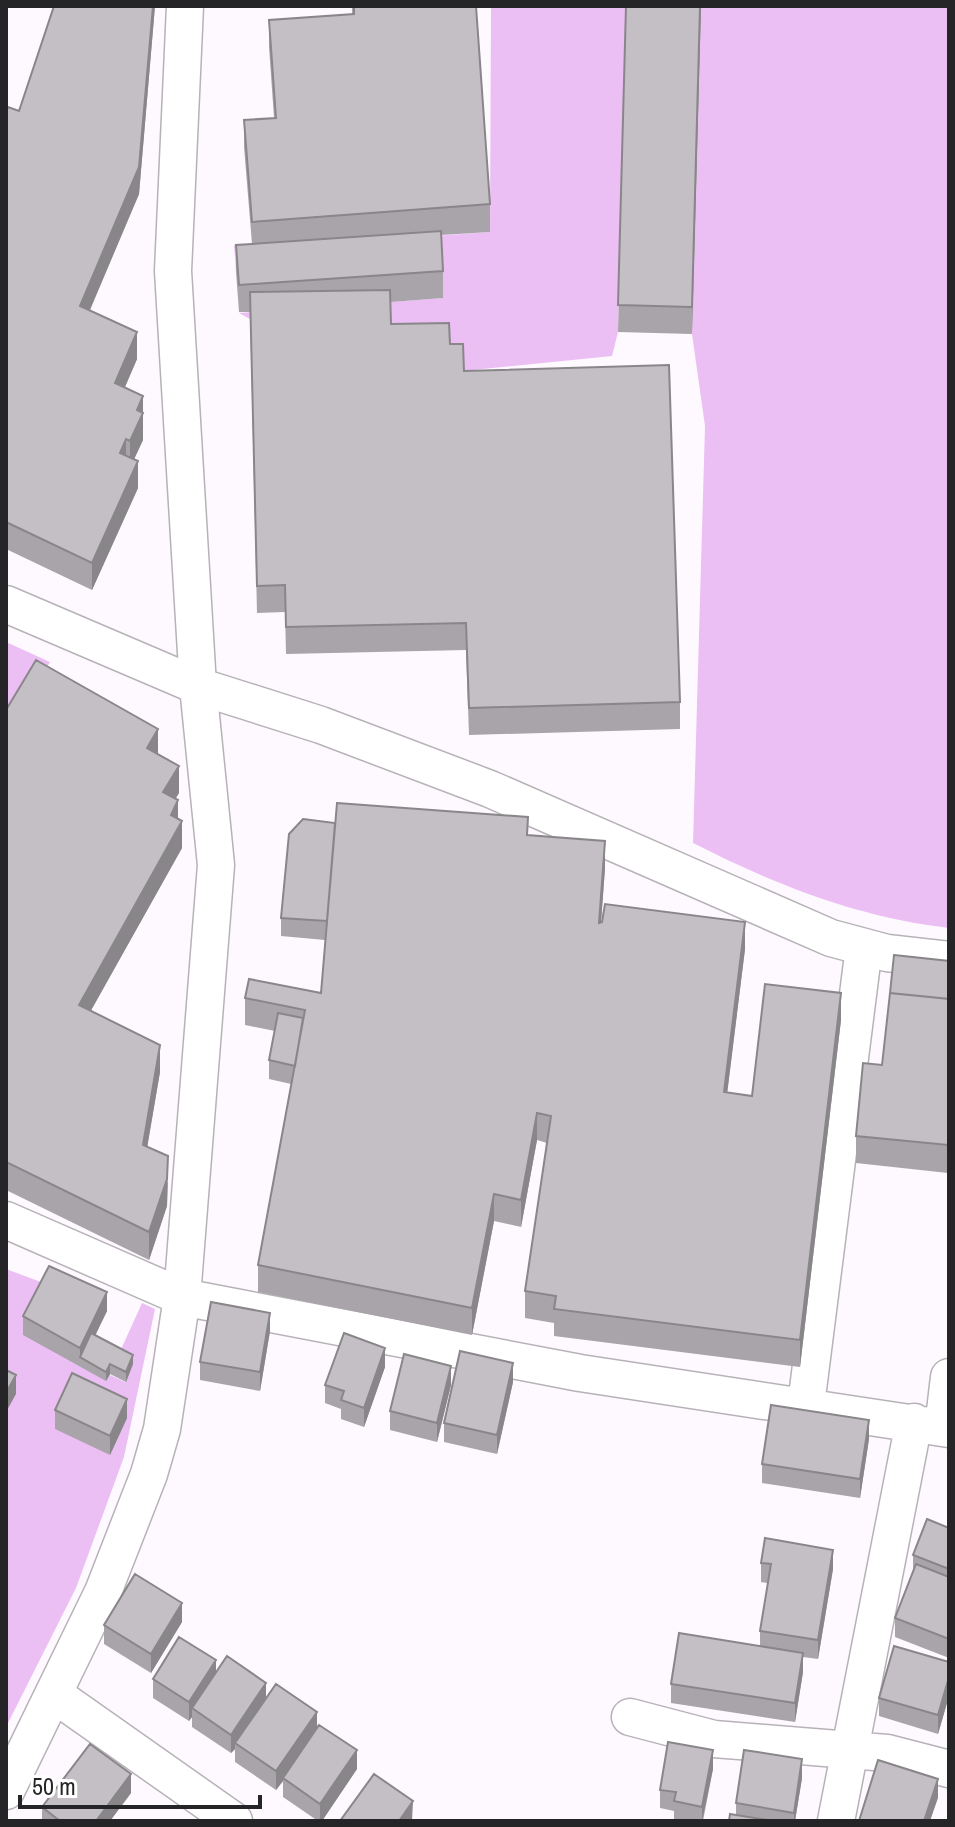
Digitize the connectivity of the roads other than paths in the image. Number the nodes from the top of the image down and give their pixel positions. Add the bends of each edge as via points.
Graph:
1 (185, 6) edge
2 (6, 604) edge
3 (198, 686) junction
4 (864, 947) junction
5 (949, 960) edge
6 (6, 1220) edge
7 (182, 1297) junction
8 (949, 1377) edge
9 (806, 1405) junction
10 (935, 1426) edge
11 (55, 1695) junction
12 (630, 1717) dead end
13 (848, 1749) junction
14 (949, 1769) edge
15 (6, 1791) edge
16 (234, 1821) edge
17 (836, 1821) edge

1 - 3 street via 173,271
2 - 3 street
3 - 4 street via 321,725 490,789 774,915
3 - 7 street via 214,834 215,896
4 - 5 street
4 - 9 street
6 - 7 street
7 - 9 street via 565,1370
7 - 11 street via 162,1429 149,1474
8 - 10 street
9 - 10 street
10 - 13 street
11 - 15 street
11 - 16 street
12 - 13 street via 714,1739
13 - 14 street
13 - 17 street

